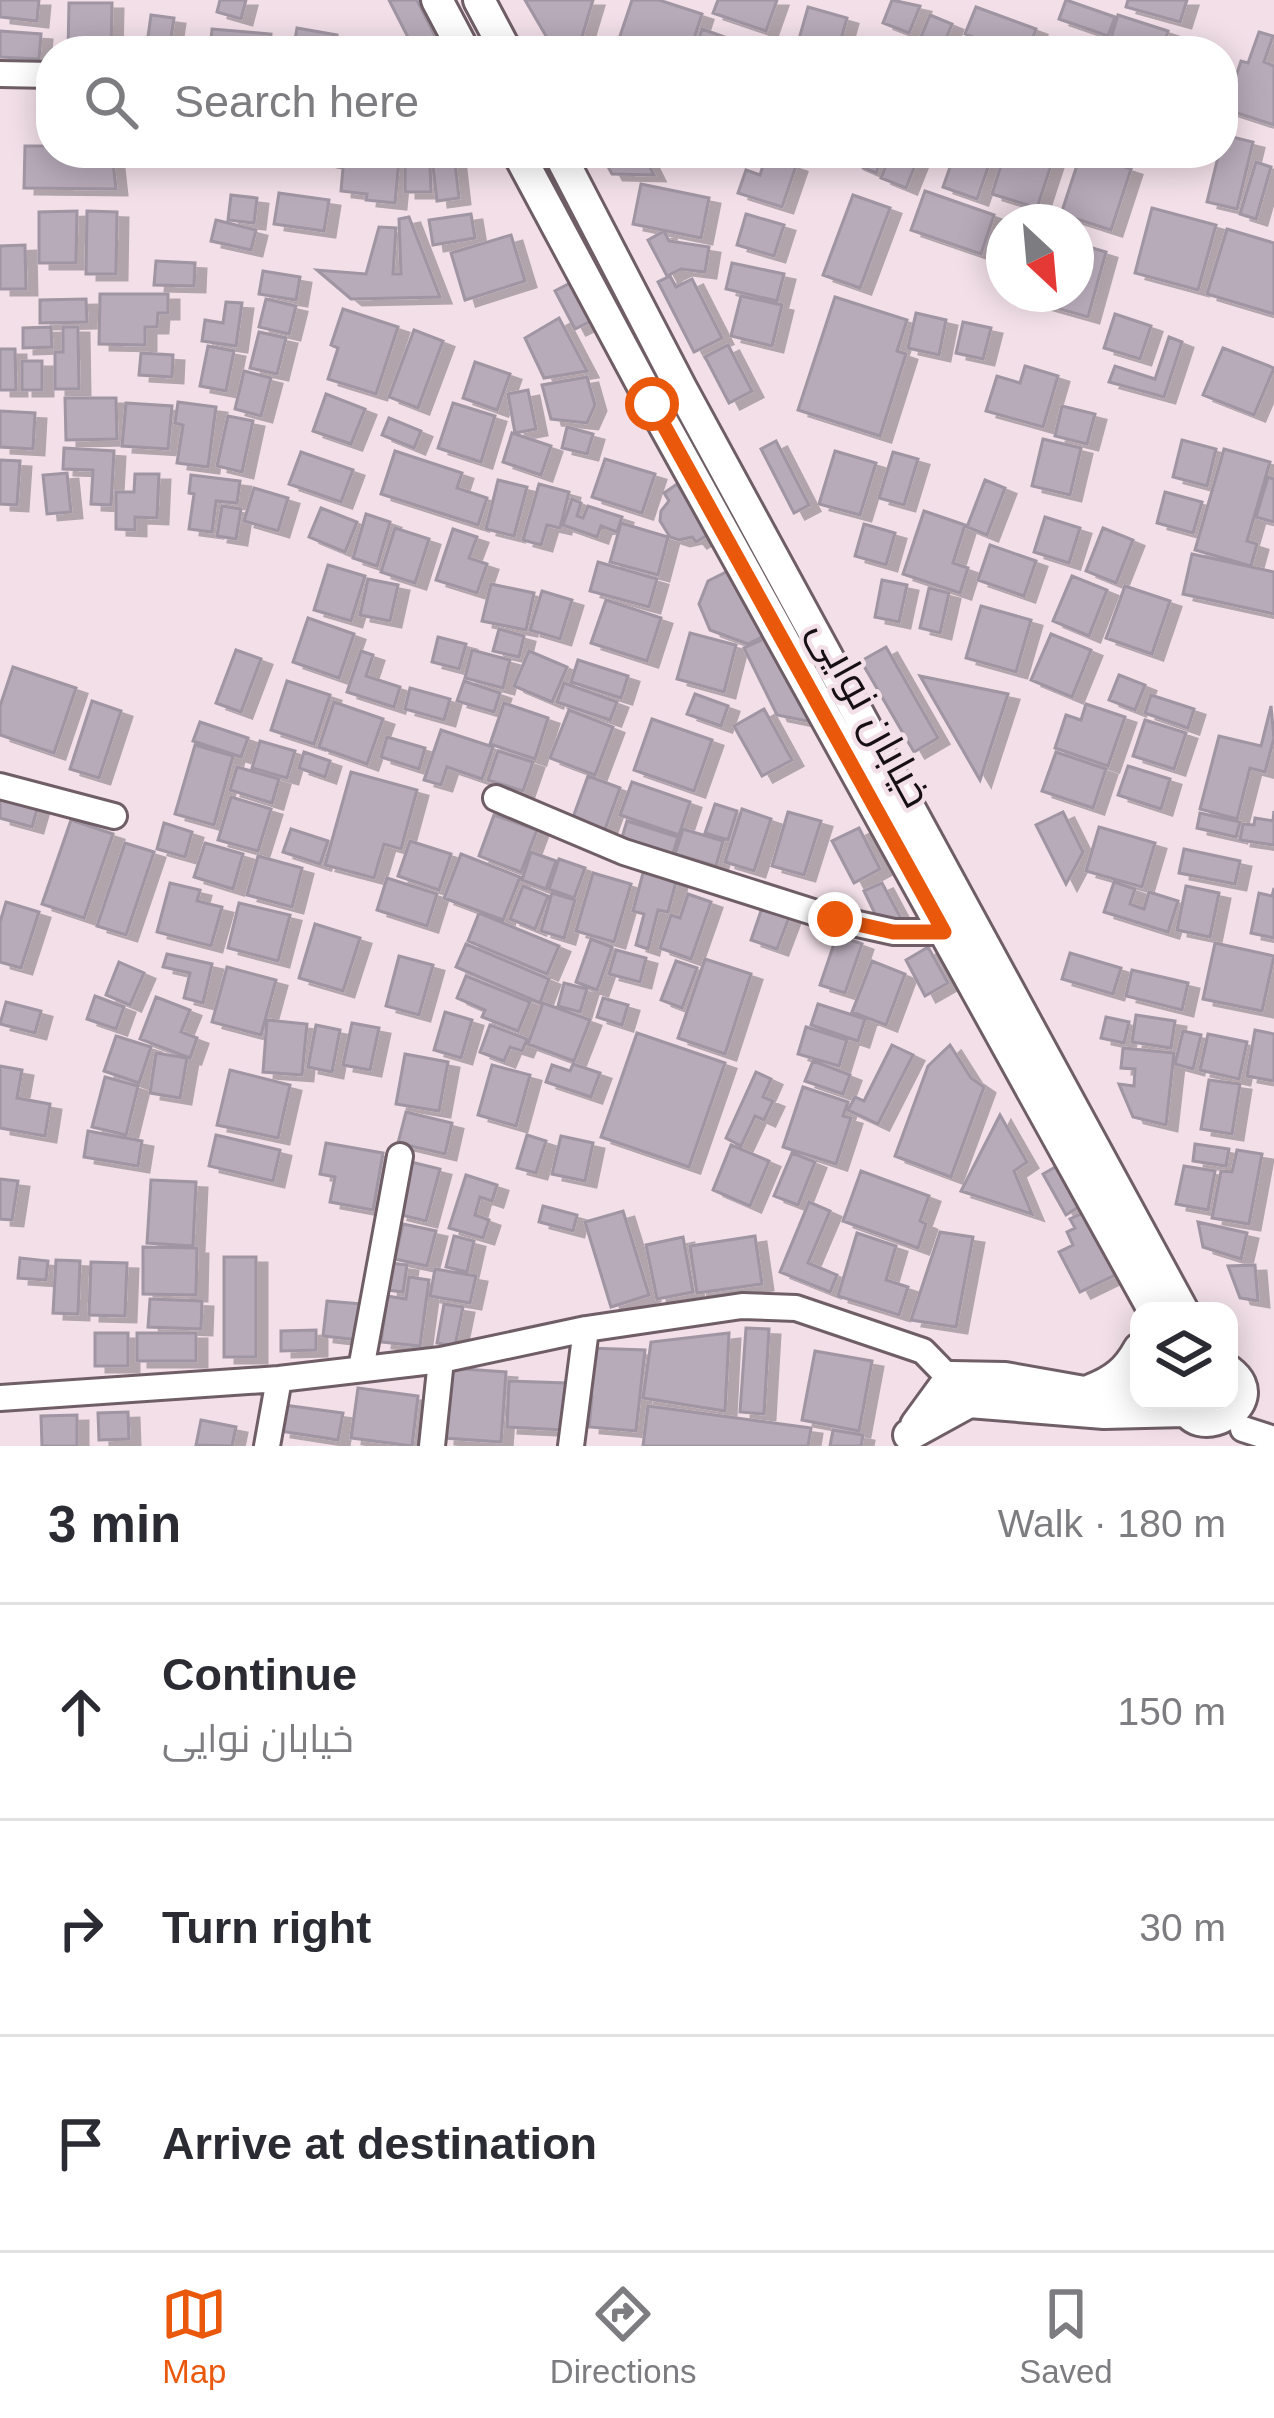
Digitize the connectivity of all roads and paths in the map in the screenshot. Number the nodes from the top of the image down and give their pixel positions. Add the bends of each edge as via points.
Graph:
1 (437, 0) edge
2 (479, 0) edge
3 (456, 36) edge
4 (498, 36) edge
5 (0, 74) edge
6 (36, 75) edge
7 (526, 168) edge
8 (567, 168) edge
9 (0, 786) edge
10 (496, 798) dead end
11 (114, 816) dead end
12 (944, 932) junction
13 (400, 1156) dead end
14 (1146, 1302) edge
15 (1178, 1302) edge
16 (586, 1329) junction
17 (441, 1360) junction
18 (1130, 1365) edge
19 (362, 1369) junction
20 (1238, 1376) edge
21 (279, 1379) junction
22 (960, 1389) junction
23 (1130, 1390) edge
24 (1084, 1392) junction
25 (0, 1398) edge
26 (1257, 1407) edge
27 (1139, 1410) edge
28 (1186, 1410) edge
29 (1274, 1439) edge
30 (907, 1441) edge
31 (267, 1446) edge
32 (431, 1446) edge
33 (571, 1446) edge

1 - 3 street
2 - 4 street
5 - 6 street
7 - 12 street, خیابان نوایی
8 - 15 street, خیابان نوایی
9 - 11 street
10 - 12 street via 624,852 835,919 893,932
12 - 14 street, خیابان نوایی
13 - 19 street
16 - 17 street
16 - 22 street via 742,1306 796,1308 923,1351
16 - 33 street
17 - 19 street
17 - 32 street
18 - 24 street
19 - 21 street
20 - 26 street
21 - 25 street
21 - 31 street
22 - 24 street via 1005,1378
22 - 27 street via 1104,1413
22 - 30 street
23 - 24 street
26 - 28 street via 1230,1437 1202,1434
26 - 29 street

